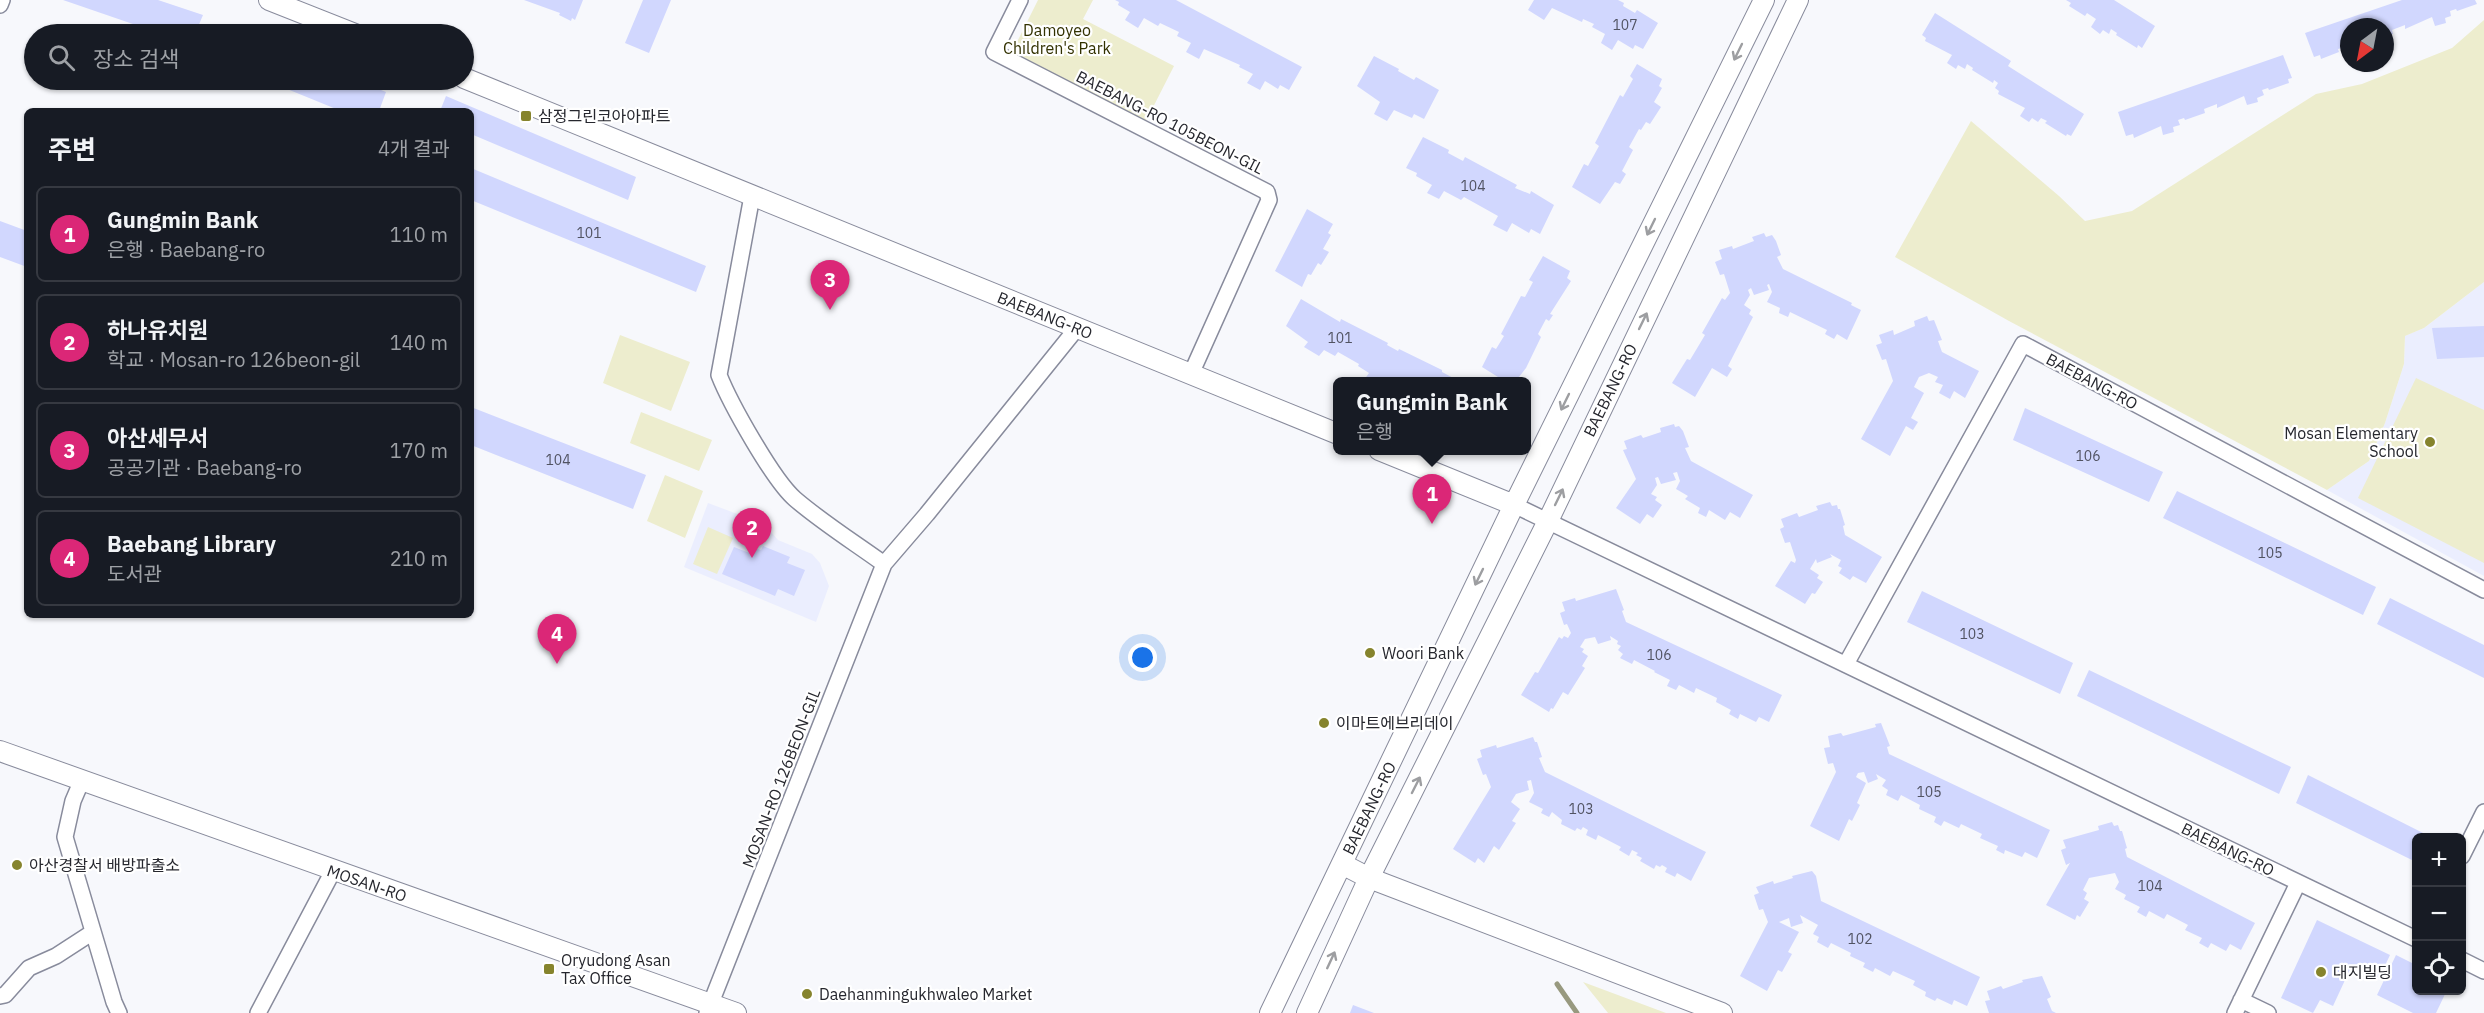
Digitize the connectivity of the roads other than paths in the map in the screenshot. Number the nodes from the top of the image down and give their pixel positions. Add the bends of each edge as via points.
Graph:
1 (2, 0) edge
2 (269, 0) edge
3 (1020, 0) edge
4 (1764, 0) edge
5 (1797, 0) edge
6 (0, 5) edge
7 (330, 24) edge
8 (474, 82) edge
9 (752, 196) junction
10 (1077, 328) junction
11 (1191, 374) junction
12 (1333, 432) edge
13 (1391, 455) edge
14 (1514, 505) junction
15 (1548, 521) junction
16 (884, 564) junction
17 (2484, 590) edge
18 (1846, 664) junction
19 (0, 751) edge
20 (82, 780) junction
21 (2484, 812) edge
22 (2466, 848) edge
23 (1342, 864) junction
24 (333, 871) junction
25 (1369, 878) junction
26 (2298, 883) junction
27 (93, 932) junction
28 (2412, 937) edge
29 (2466, 962) edge
30 (2484, 971) edge
31 (0, 996) edge
32 (2238, 1006) edge
33 (709, 1009) edge
34 (119, 1013) edge
35 (258, 1013) edge
36 (736, 1013) edge
37 (1270, 1013) edge
38 (1307, 1013) edge
39 (1722, 1013) edge
40 (2268, 1013) edge

1 - 6 street
2 - 7 street
3 - 11 street, BAEBANG-RO 105BEON-GIL via 994,52 1267,192 1269,200
4 -> 14 street, BAEBANG-RO
15 -> 5 street, BAEBANG-RO
8 - 9 street, BAEBANG-RO
9 - 10 street, BAEBANG-RO
9 - 16 street via 719,375 726,394 782,485 795,499
10 - 11 street, BAEBANG-RO
10 - 16 street, MOSAN-RO 126BEON-GIL
11 - 12 street, BAEBANG-RO
13 - 14 street, BAEBANG-RO
14 - 15 street, BAEBANG-RO
14 -> 23 street, BAEBANG-RO
15 - 18 street, BAEBANG-RO
25 -> 15 street, BAEBANG-RO
16 - 33 street, MOSAN-RO 126BEON-GIL
17 - 18 street, BAEBANG-RO via 2023,344
18 - 26 street, BAEBANG-RO
19 - 20 street, MOSAN-RO
20 - 24 street, MOSAN-RO
20 - 27 street via 65,837
21 - 22 street
23 - 25 street
23 - 37 street, BAEBANG-RO
24 - 33 street, MOSAN-RO
24 - 35 street
38 -> 25 street, BAEBANG-RO
25 - 39 street
26 - 28 street, BAEBANG-RO
26 - 32 street
27 - 31 street via 57,956 29,968
27 - 34 street
29 - 30 street
32 - 40 street
33 - 36 street, MOSAN-RO

